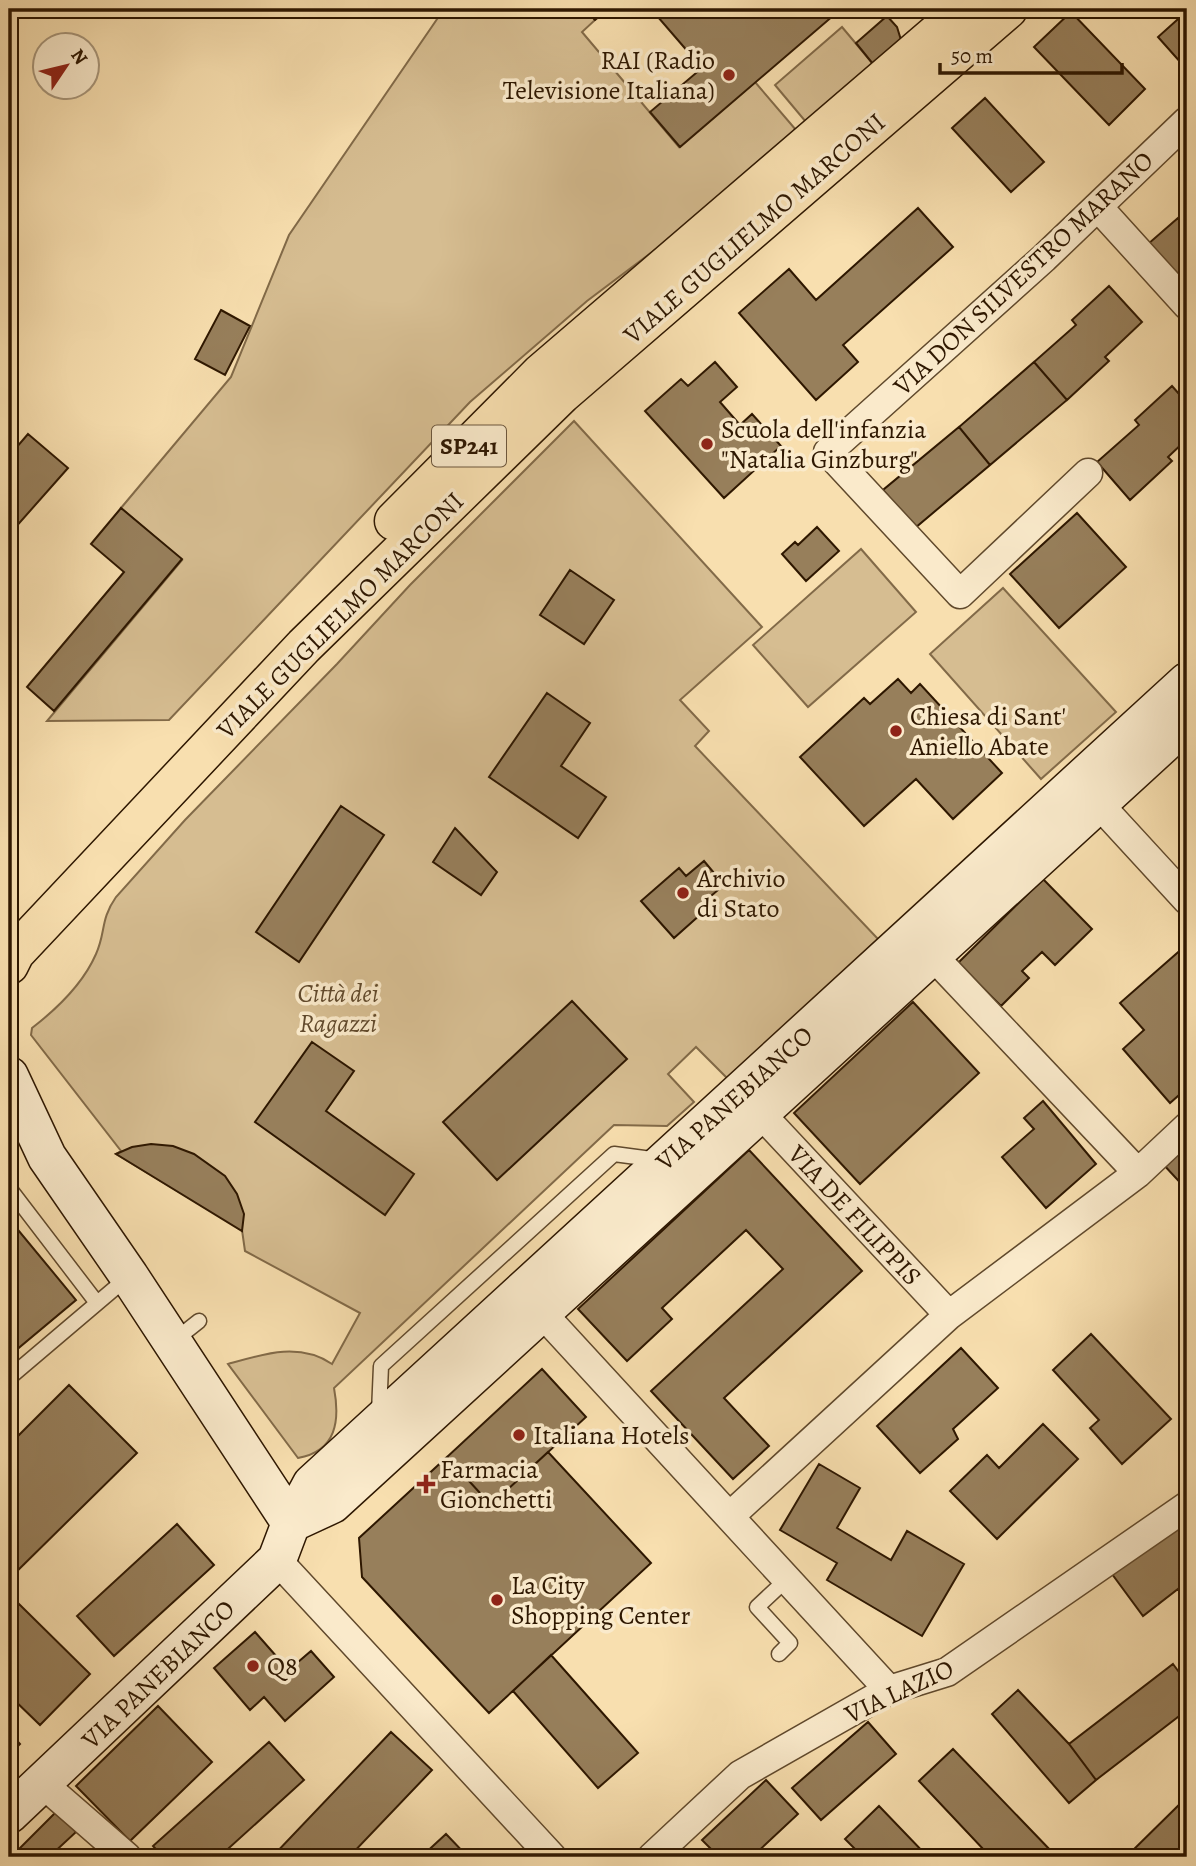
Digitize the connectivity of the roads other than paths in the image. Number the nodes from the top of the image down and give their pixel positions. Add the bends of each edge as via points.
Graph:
1 (965, 9) edge
2 (1007, 9) edge
3 (1187, 121) edge
4 (1098, 207) junction
5 (1187, 304) edge
6 (1088, 473) dead end
7 (1187, 682) edge
8 (1187, 722) edge
9 (1089, 793) junction
10 (1187, 900) edge
11 (9, 921) edge
12 (933, 956) junction
13 (9, 965) edge
14 (9, 1076) edge
15 (761, 1114) junction
16 (9, 1116) edge
17 (1187, 1127) edge
18 (47, 1157) junction
19 (1138, 1173) junction
20 (9, 1188) edge
21 (129, 1276) junction
22 (97, 1303) junction
23 (541, 1312) junction
24 (949, 1315) junction
25 (9, 1378) edge
26 (1187, 1506) edge
27 (730, 1516) junction
28 (291, 1523) junction
29 (277, 1560) junction
30 (787, 1579) junction
31 (779, 1654) dead end
32 (889, 1690) junction
33 (43, 1784) junction
34 (9, 1814) edge
35 (127, 1857) edge
36 (552, 1857) edge
37 (652, 1857) edge

1 - 11 main road, VIALE GUGLIELMO MARCONI / SP241 via 541,373 287,628
2 - 13 main road, VIALE GUGLIELMO MARCONI via 562,394 304,646 15,953
3 - 4 street, VIA DON SILVESTRO MARANO
4 - 5 street
4 - 6 street, VIA DON SILVESTRO MARANO via 828,453 960,594
7 - 9 street, VIA PANEBIANCO
8 - 9 street, VIA PANEBIANCO
9 - 10 street
9 - 12 street, VIA PANEBIANCO
9 - 28 street, VIA PANEBIANCO via 931,909 665,1161 312,1484
12 - 15 street, VIA PANEBIANCO
12 - 19 street
14 - 18 street
15 - 23 street, VIA PANEBIANCO
15 - 24 street, VIA DE FILIPPIS
16 - 18 street
17 - 19 street
18 - 21 street
19 - 24 street
20 - 22 lane
21 - 22 lane
21 - 28 street via 185,1331
22 - 25 lane
23 - 27 street
23 - 28 street, VIA PANEBIANCO via 332,1504
24 - 27 street
26 - 32 street, VIA LAZIO via 947,1672
27 - 30 street
28 - 29 street, VIA PANEBIANCO
29 - 33 street, VIA PANEBIANCO
29 - 36 street
30 - 31 lane via 757,1607 790,1643
30 - 32 street
32 - 37 street, VIA LAZIO via 740,1775
33 - 34 street, VIA PANEBIANCO
33 - 35 street

